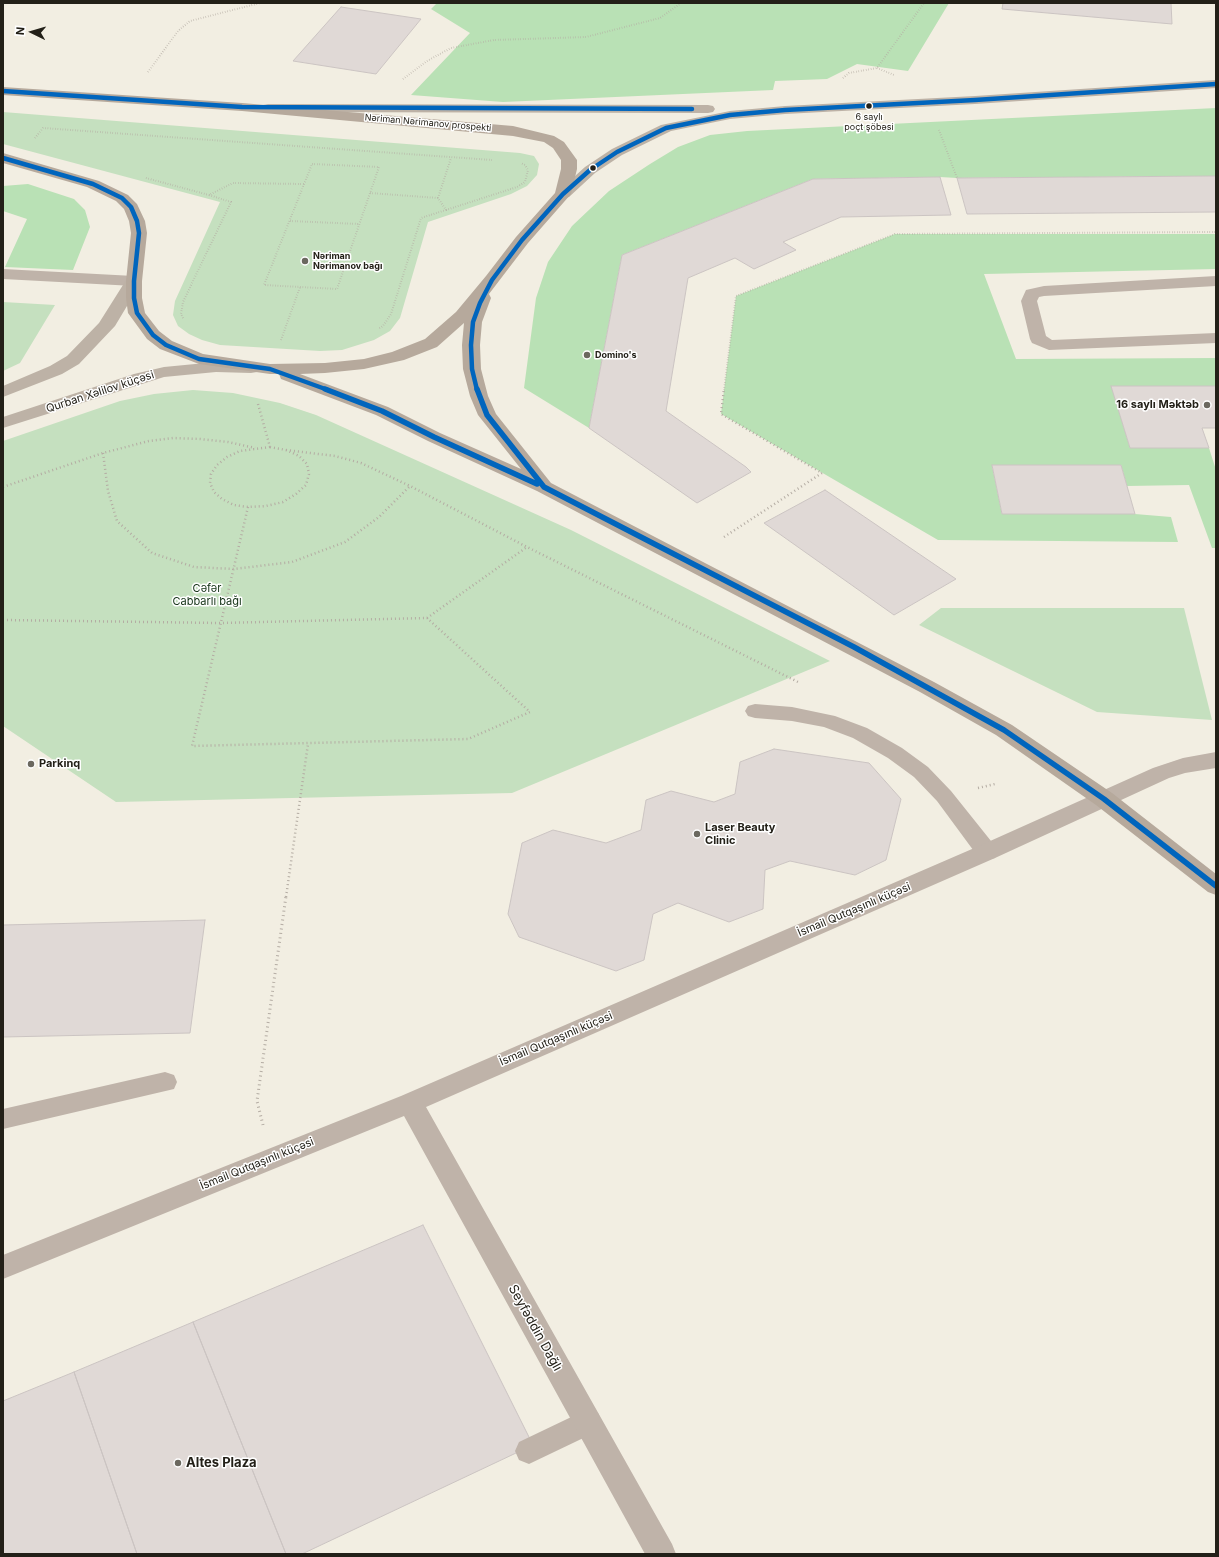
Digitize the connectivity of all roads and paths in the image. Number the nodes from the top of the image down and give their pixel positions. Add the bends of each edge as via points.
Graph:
1 (260, 3) edge
2 (681, 3) edge
3 (924, 3) edge
4 (147, 73) dead end
5 (402, 80) dead end
6 (840, 80) dead end
7 (1216, 84) edge
8 (3, 91) edge
9 (242, 107) junction
10 (785, 110) junction
11 (936, 124) dead end
12 (43, 128) dead end
13 (451, 158) junction
14 (494, 160) dead end
15 (6, 161) edge
16 (519, 162) dead end
17 (957, 178) dead end
18 (304, 184) junction
19 (370, 193) junction
20 (563, 194) junction
21 (438, 198) junction
22 (446, 210) junction
23 (290, 221) junction
24 (359, 224) junction
25 (1216, 232) edge
26 (3, 274) edge
27 (492, 280) junction
28 (134, 281) junction
29 (1216, 281) edge
30 (300, 287) junction
31 (185, 324) dead end
32 (372, 332) dead end
33 (1216, 338) edge
34 (279, 345) dead end
35 (270, 369) junction
36 (3, 392) edge
37 (258, 404) dead end
38 (3, 423) edge
39 (270, 447) junction
40 (255, 448) junction
41 (286, 450) junction
42 (103, 453) junction
43 (410, 486) junction
44 (3, 487) edge
45 (544, 487) junction
46 (248, 507) junction
47 (724, 538) dead end
48 (527, 547) junction
49 (234, 569) junction
50 (427, 618) junction
51 (3, 620) edge
52 (220, 623) junction
53 (755, 711) dead end
54 (828, 721) junction
55 (308, 744) junction
56 (1216, 760) edge
57 (1104, 799) junction
58 (987, 852) junction
59 (1216, 886) edge
60 (165, 1082) dead end
61 (410, 1103) junction
62 (3, 1119) edge
63 (272, 1158) junction
64 (3, 1267) edge
65 (588, 1422) junction
66 (529, 1451) dead end
67 (661, 1554) edge

1 - 4 path via 190,22 178,31
2 - 5 path via 660,18 586,37 494,40 451,48 426,60
3 - 6 path via 877,68 849,73
7 - 10 main road, Nəriman Nərimanov prospekti
8 - 9 main road, Nəriman Nərimanov prospekti
9 - 10 main road, Nəriman Nərimanov prospekti
9 - 20 main road, Nəriman Nərimanov prospekti via 532,134 559,145 565,152 569,160 569,169
10 - 20 main road, Nəriman Nərimanov prospekti via 730,115 666,128 617,152 590,170
11 - 17 path
12 - 13 path
13 - 14 path
13 - 21 path
15 - 28 main road, Nəriman Nərimanov prospekti via 93,184 122,198 131,207 140,233
16 - 22 path via 528,170 525,182 517,187
18 - 19 path via 312,164 379,167
18 - 23 path
18 - 31 path via 232,183 209,195 230,202 183,302 181,314
19 - 21 path
19 - 24 path
20 - 27 main road, Nəriman Nərimanov prospekti via 522,240
21 - 22 path
22 - 32 path via 421,218 391,314 383,326
23 - 24 path
23 - 30 path via 264,285
24 - 30 path via 337,289
25 - 47 path via 895,234 736,296 721,414 822,473
26 - 28 lane
27 - 35 main road, Nəriman Nərimanov prospekti via 445,332 413,351 381,361 344,367
27 - 45 main road via 473,322 472,369 487,415
28 - 35 main road, Nəriman Nərimanov prospekti via 137,313 153,335 166,345 199,359
28 - 36 main road via 106,326 74,360
29 - 33 lane via 1044,291 1032,293 1029,301 1038,339 1049,345
30 - 34 path
35 - 38 main road, Qurban Xəlilov küçəsi via 216,367 164,372 119,384
35 - 45 main road via 382,411
37 - 39 path
39 - 40 path
39 - 41 path
40 - 42 path via 228,442 173,438
40 - 46 path via 227,457 211,474 210,483 214,492 222,499
41 - 43 path via 336,456 361,463
41 - 46 path via 299,456 307,464 309,474 306,485 283,502
42 - 44 path
42 - 49 path via 108,491 117,521 152,553 194,566
43 - 48 path
43 - 49 path via 379,517 345,542 292,562
45 - 57 main road via 927,687 1004,730
46 - 49 path
48 - 50 path
48 - 54 path via 806,686
49 - 52 path
50 - 52 path
50 - 55 path via 530,712 468,740
51 - 52 path
52 - 55 path via 192,746
53 - 54 lane via 792,714
54 - 58 lane via 860,733 895,753 921,772 944,796
55 - 63 path via 257,1101
56 - 57 street, İsmail Qutqaşınlı küçəsi via 1161,773
57 - 58 street, İsmail Qutqaşınlı küçəsi
57 - 59 main road
58 - 61 street, İsmail Qutqaşınlı küçəsi
60 - 62 lane
61 - 63 street, İsmail Qutqaşınlı küçəsi
61 - 65 street, Seyfəddin Dağlı
63 - 64 street, İsmail Qutqaşınlı küçəsi
65 - 66 lane
65 - 67 street, Seyfəddin Dağlı

